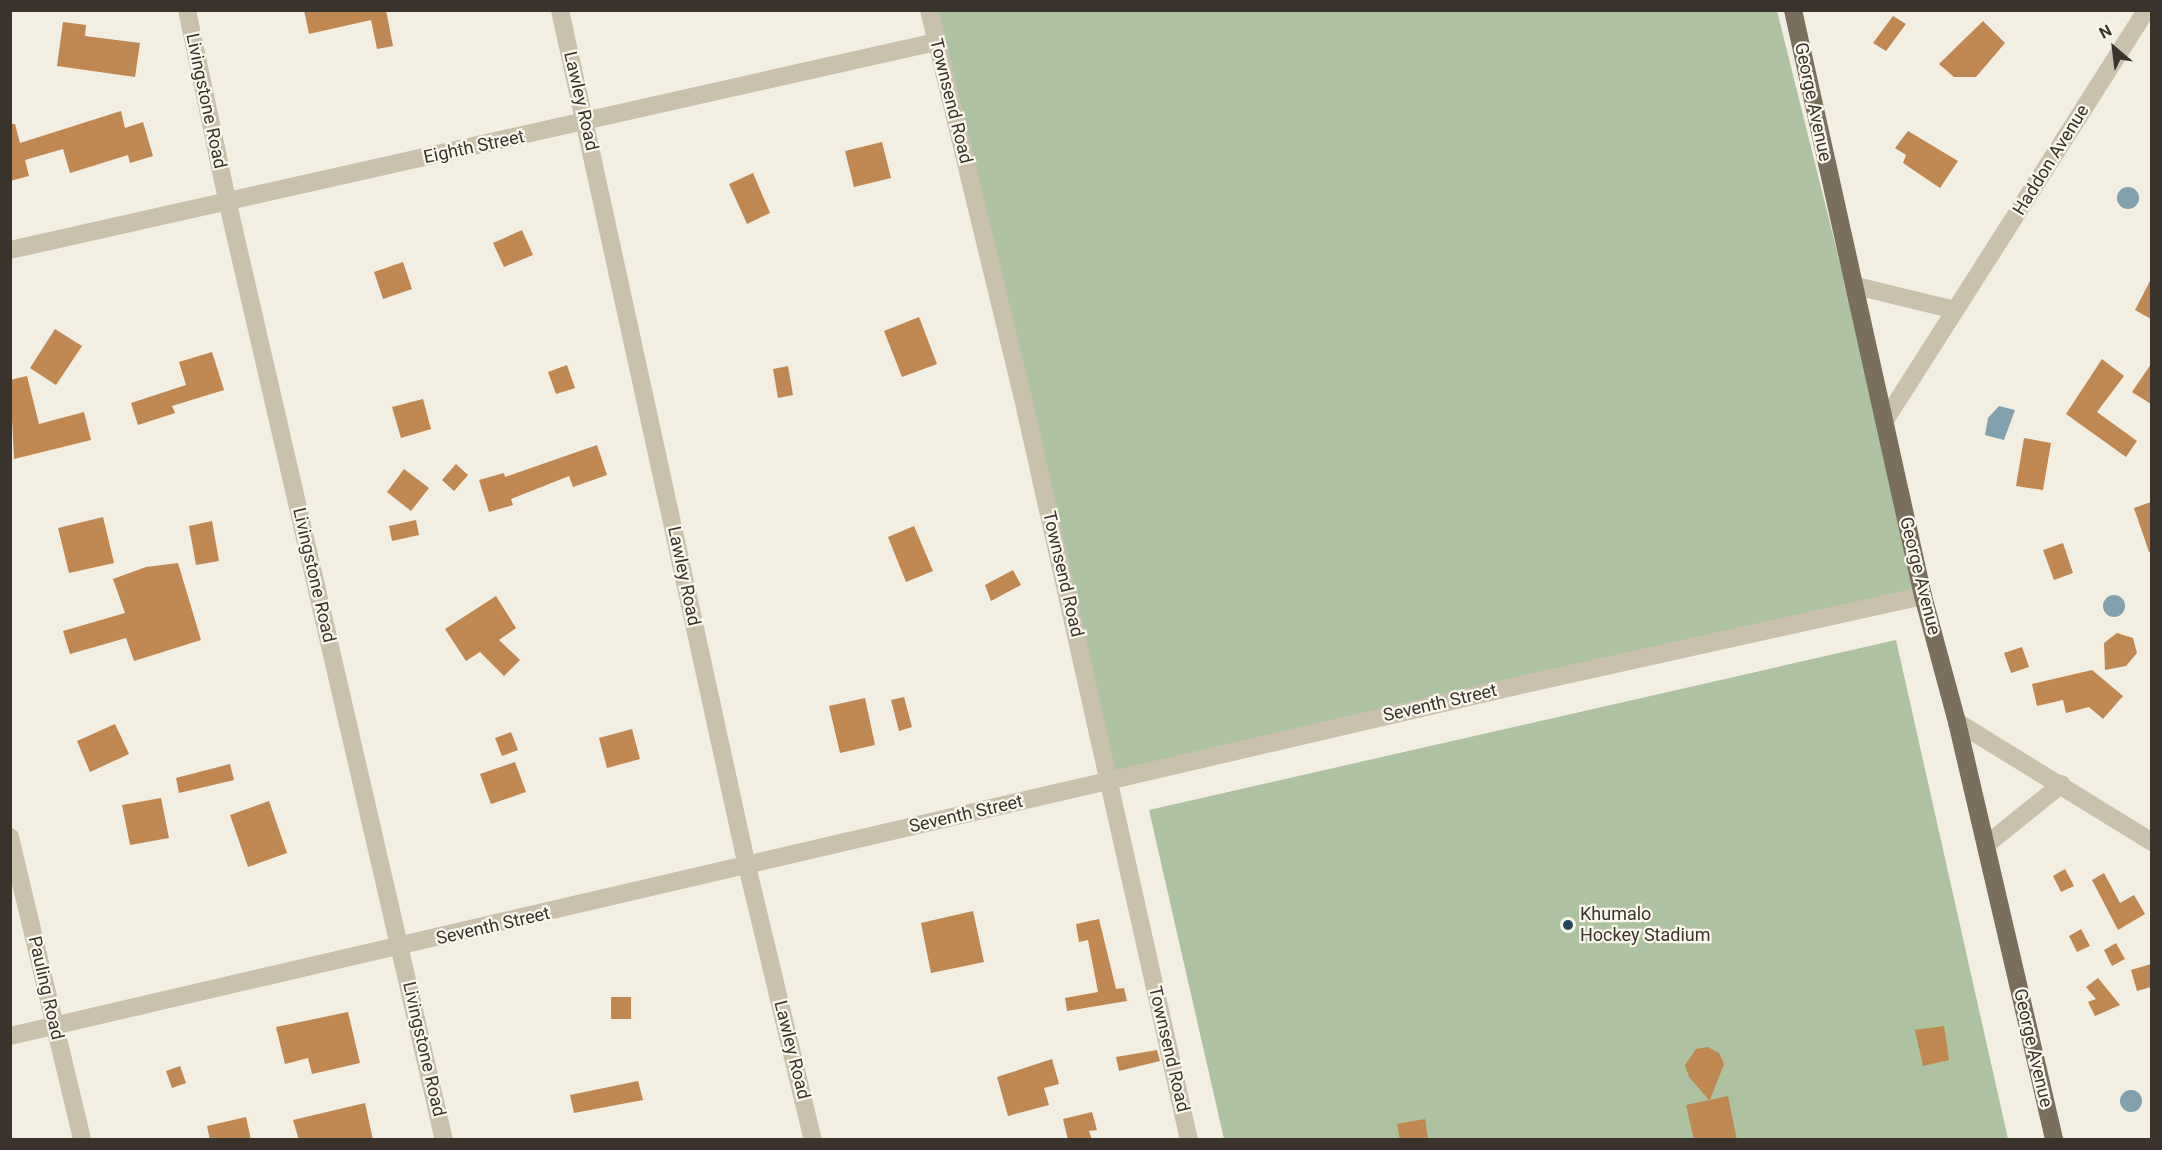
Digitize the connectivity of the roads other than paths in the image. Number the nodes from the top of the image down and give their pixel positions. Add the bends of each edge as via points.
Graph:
1 (187, 10) edge
2 (560, 10) edge
3 (929, 10) edge
4 (1793, 10) edge
5 (2146, 10) edge
6 (936, 42) junction
7 (587, 123) junction
8 (228, 204) junction
9 (10, 250) edge
10 (1852, 285) junction
11 (1955, 310) junction
12 (1884, 422) junction
13 (1923, 596) junction
14 (1957, 723) junction
15 (1108, 780) junction
16 (2062, 784) junction
17 (10, 837) edge
18 (2151, 842) edge
19 (1986, 845) junction
20 (747, 866) junction
21 (401, 948) junction
22 (55, 1026) junction
23 (10, 1036) edge
24 (82, 1140) edge
25 (444, 1140) edge
26 (813, 1140) edge
27 (1189, 1140) edge
28 (2054, 1140) edge

1 - 8 street, Livingstone Road
2 - 7 street, Lawley Road
3 - 6 street, Townsend Road
4 - 10 main road, George Avenue
5 - 11 street, Haddon Avenue
6 - 7 street, Eighth Street
6 - 15 street, Townsend Road via 1026,412
7 - 8 street, Eighth Street
7 - 20 street, Lawley Road
8 - 9 street, Eighth Street
8 - 21 street, Livingstone Road
10 - 11 street
10 - 12 main road, George Avenue
11 - 12 street, Haddon Avenue
12 - 13 main road, George Avenue
13 - 14 main road, George Avenue
13 - 15 street, Seventh Street
14 - 16 street
14 - 19 main road, George Avenue
15 - 20 street, Seventh Street
15 - 27 street, Townsend Road
16 - 18 street
16 - 19 street
17 - 22 street, Pauling Road
19 - 28 main road, George Avenue
20 - 21 street, Seventh Street
20 - 26 street, Lawley Road
21 - 22 street, Seventh Street
21 - 25 street, Livingstone Road
22 - 23 street, Seventh Street
22 - 24 street, Pauling Road

